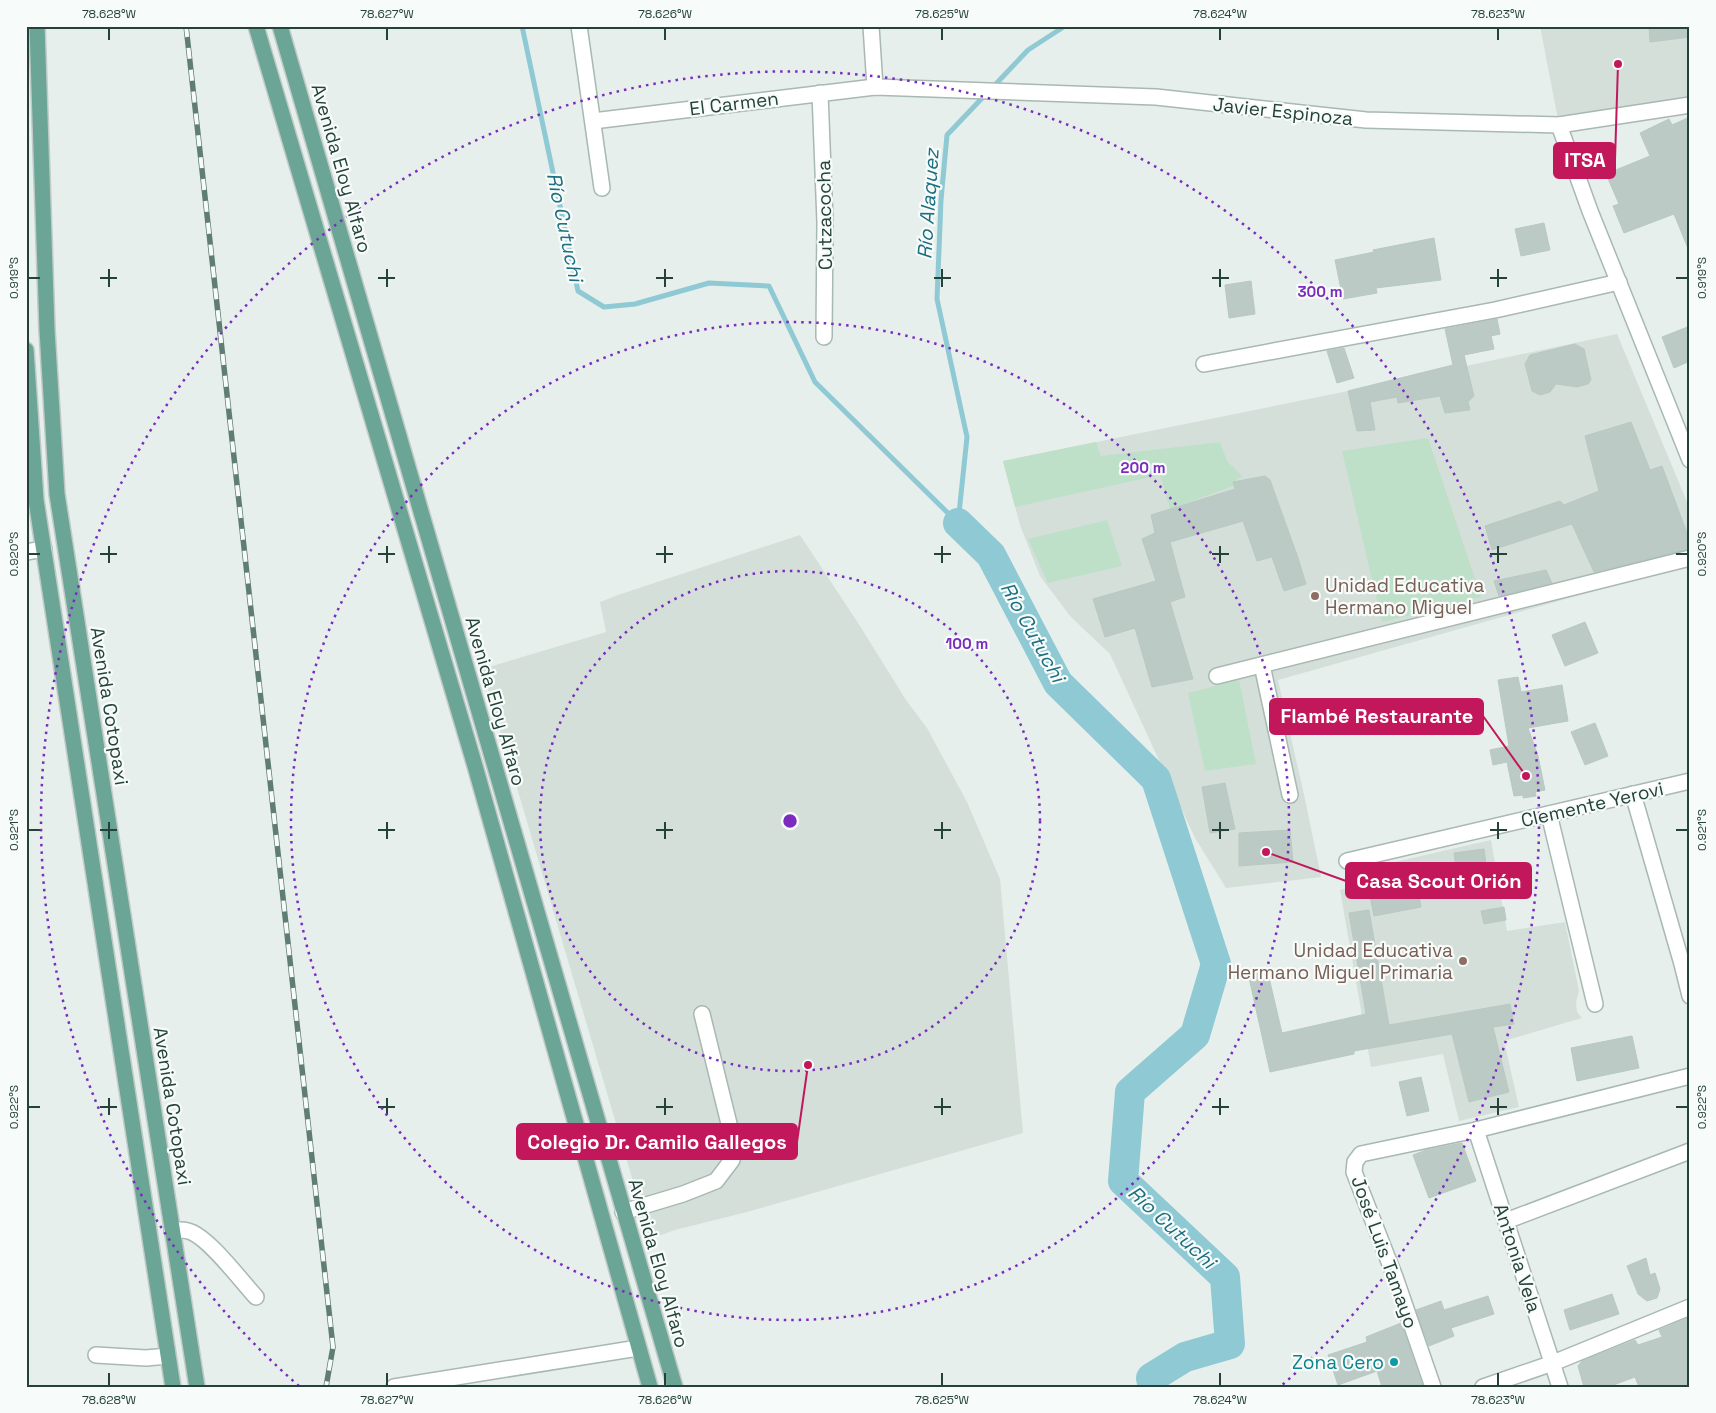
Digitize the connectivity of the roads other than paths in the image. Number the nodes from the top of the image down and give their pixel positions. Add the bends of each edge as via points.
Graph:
1 (37, 26) edge
2 (256, 26) edge
3 (280, 26) edge
4 (579, 26) edge
5 (871, 26) edge
6 (875, 87) junction
7 (820, 93) junction
8 (1690, 105) edge
9 (593, 121) junction
10 (1559, 125) junction
11 (602, 188) dead end
12 (1619, 282) junction
13 (824, 337) dead end
14 (26, 350) edge
15 (1204, 364) dead end
16 (27, 370) edge
17 (1690, 460) edge
18 (44, 549) junction
19 (26, 552) edge
20 (1690, 558) edge
21 (1262, 665) junction
22 (1217, 676) dead end
23 (1690, 781) edge
24 (1634, 794) junction
25 (1290, 795) dead end
26 (1549, 814) junction
27 (1348, 861) dead end
28 (1690, 996) edge
29 (1595, 1004) dead end
30 (702, 1014) dead end
31 (1690, 1076) edge
32 (1476, 1130) junction
33 (1690, 1151) edge
34 (623, 1212) junction
35 (1506, 1221) junction
36 (172, 1230) junction
37 (256, 1297) dead end
38 (1690, 1307) edge
39 (638, 1348) junction
40 (96, 1355) dead end
41 (168, 1356) junction
42 (1553, 1363) junction
43 (173, 1387) edge
44 (196, 1387) edge
45 (394, 1387) edge
46 (650, 1387) edge
47 (674, 1387) edge
48 (1433, 1387) edge
49 (1483, 1387) edge
50 (1560, 1387) edge

1 - 36 main road, Avenida Cotopaxi via 47,330 57,494
2 - 39 main road, Avenida Eloy Alfaro via 472,757
3 - 34 main road, Avenida Eloy Alfaro
4 - 9 street
5 - 6 street
6 - 7 street, El Carmen
6 - 10 street, Javier Espinoza via 1156,97 1366,120
7 - 9 street, El Carmen
7 - 13 street, Cutzacocha via 826,222
8 - 10 street, Javier Espinoza
9 - 11 street
10 - 12 street
12 - 15 street via 1495,310
12 - 17 street
14 - 16 main road
16 - 18 main road via 36,500
18 - 19 street
18 - 41 main road
20 - 21 street
21 - 22 street
21 - 25 street
23 - 24 street, Clemente Yerovi
24 - 26 street, Clemente Yerovi
24 - 28 street
26 - 27 street, Clemente Yerovi
26 - 29 street
30 - 34 street via 733,1140 732,1160 716,1181
31 - 32 street, José Luis Tamayo
32 - 35 street, Antonia Vela
32 - 48 street, José Luis Tamayo via 1361,1154 1355,1162 1354,1172
33 - 35 street
34 - 47 main road, Avenida Eloy Alfaro
35 - 42 street, Antonia Vela
36 - 37 street via 188,1230 196,1235 222,1257
36 - 44 main road, Avenida Cotopaxi
38 - 42 street
39 - 45 street
39 - 46 main road, Avenida Eloy Alfaro
40 - 41 street
41 - 43 main road
42 - 49 street
42 - 50 street, Antonia Vela

